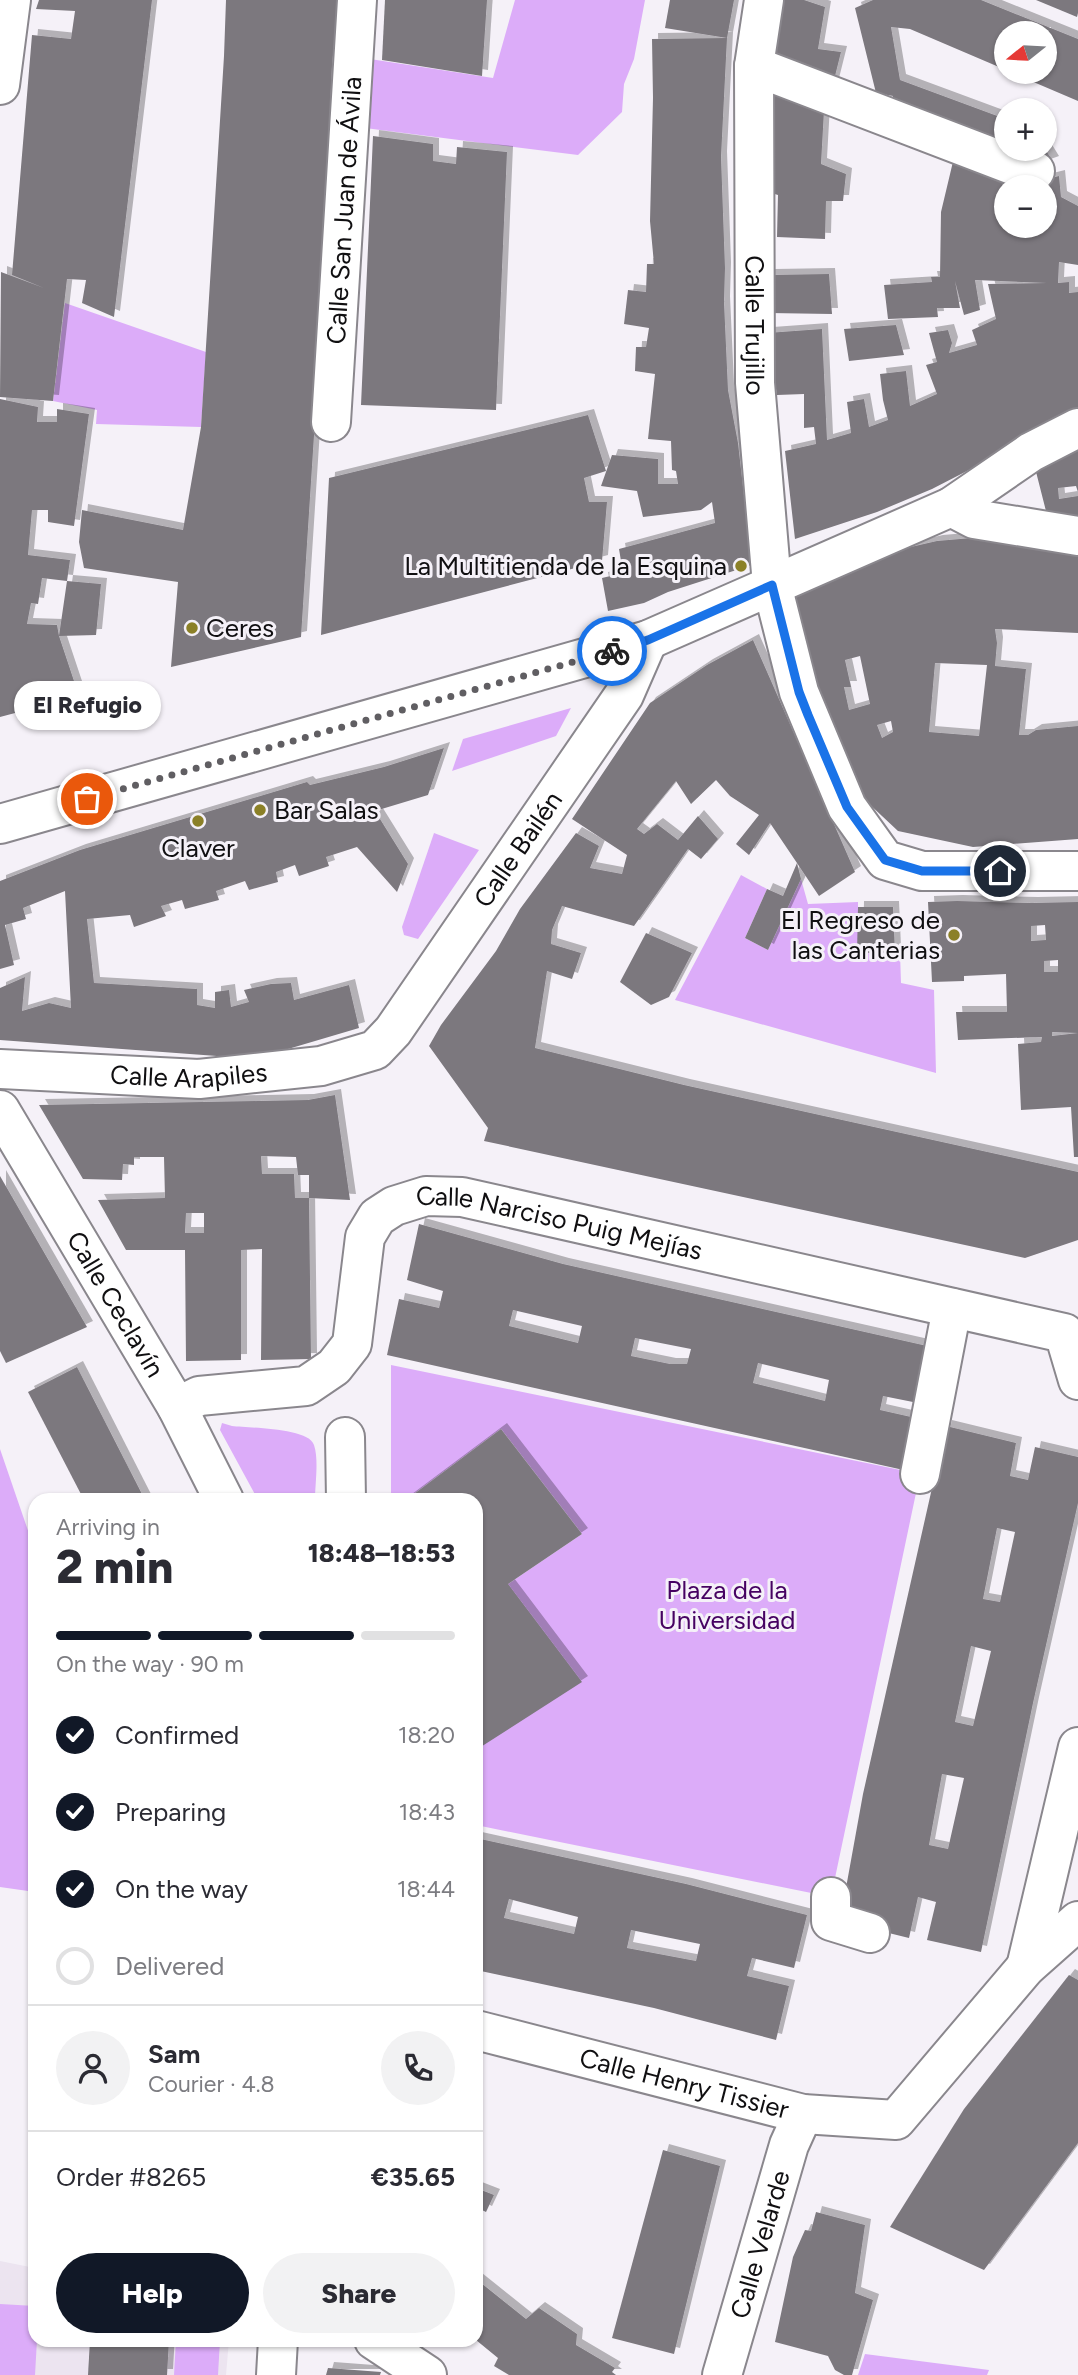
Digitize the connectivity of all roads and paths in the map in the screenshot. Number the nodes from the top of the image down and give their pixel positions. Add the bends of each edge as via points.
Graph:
1 (11, 0) edge
2 (357, 0) edge
3 (764, 0) edge
4 (754, 66) junction
5 (0, 85) edge
6 (1035, 171) dead end
7 (331, 422) dead end
8 (1078, 428) edge
9 (951, 507) junction
10 (1063, 533) edge
11 (772, 585) junction
12 (648, 640) junction
13 (0, 824) edge
14 (1078, 871) edge
15 (375, 1050) joint
16 (0, 1069) edge
17 (0, 1110) edge
18 (952, 1308) junction
19 (1078, 1380) edge
20 (177, 1407) junction
21 (345, 1437) dead end
22 (920, 1474) dead end
23 (220, 1493) edge
24 (346, 1493) edge
25 (1078, 1747) edge
26 (831, 1897) dead end
27 (1078, 1921) edge
28 (870, 1933) dead end
29 (1026, 1967) junction
30 (483, 2032) edge
31 (803, 2114) junction
32 (278, 2347) edge
33 (384, 2347) edge
34 (276, 2375) edge
35 (426, 2375) edge
36 (722, 2375) edge

1 - 5 street
2 - 7 street, Calle San Juan de Ávila
3 - 4 street, Calle Trujillo
4 - 6 street
4 - 11 street, Calle Trujillo via 755,383
8 - 9 street via 1031,452
9 - 10 street via 974,519
9 - 11 street
11 - 12 street
11 - 14 street, Calle Trujillo via 804,705 847,807 885,860 922,871
12 - 13 street
12 - 15 street, Calle Bailén via 624,695 393,1031
15 - 16 street, Calle Arapiles via 321,1066 199,1079
17 - 20 street, Calle Ceclavín
18 - 19 street, Calle Narciso Puig Mejías via 1064,1334
18 - 20 street, Calle Narciso Puig Mejías via 462,1197 426,1196 377,1216 365,1237 352,1344 334,1367 306,1386 199,1396
18 - 22 street
20 - 23 street, Calle Ceclavín
21 - 24 street
25 - 29 street
26 - 28 street via 831,1921
27 - 29 street
29 - 31 street, Calle Henry Tissier via 896,2120
30 - 31 street, Calle Henry Tissier
31 - 36 street, Calle Velarde via 789,2146
32 - 34 street
33 - 35 street

